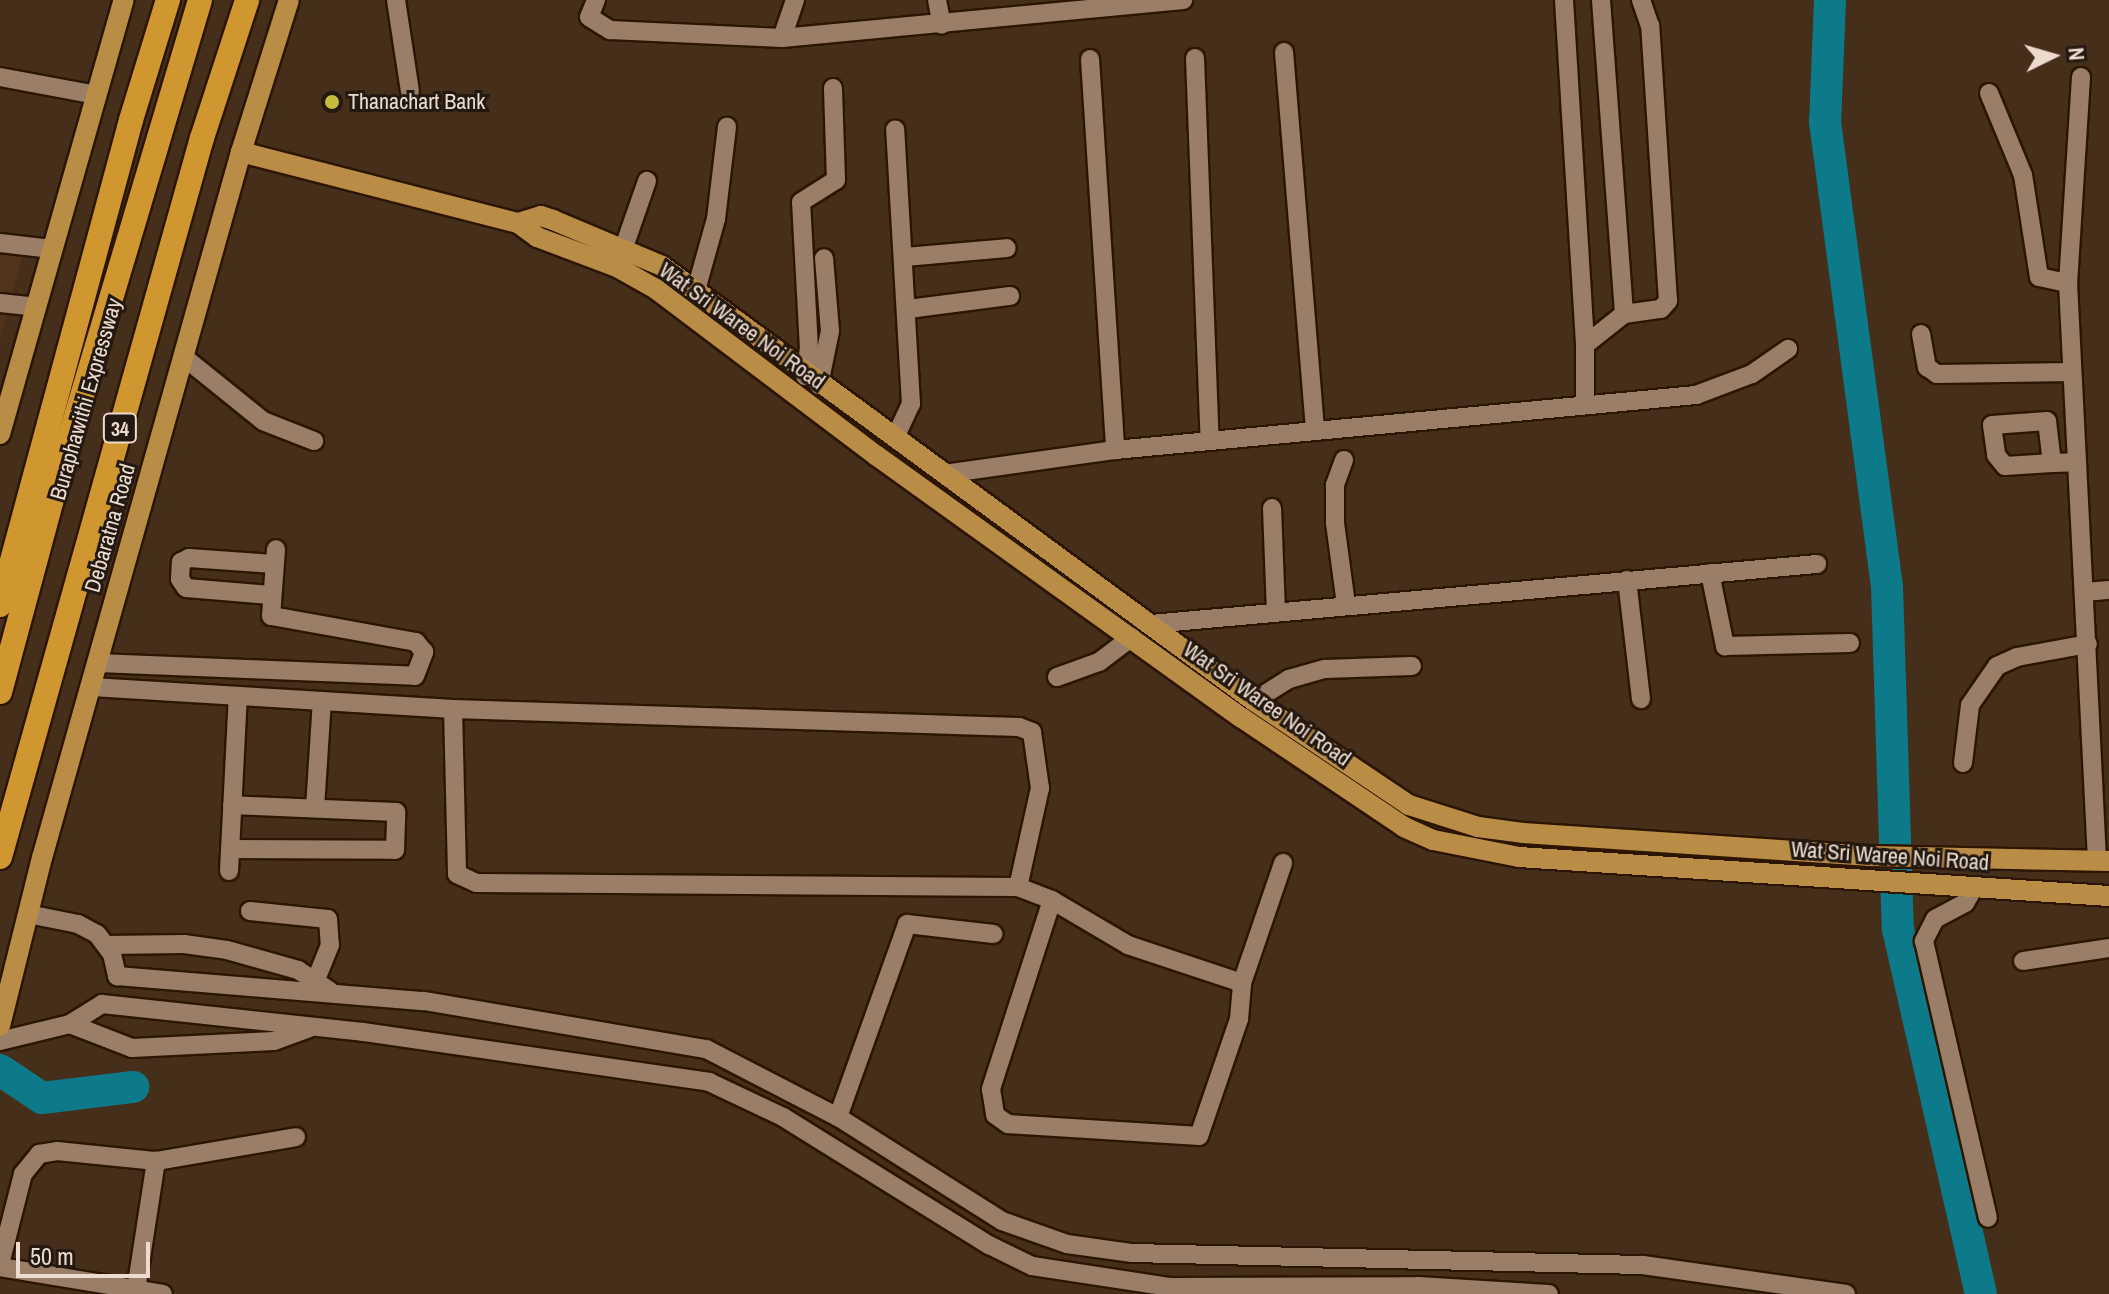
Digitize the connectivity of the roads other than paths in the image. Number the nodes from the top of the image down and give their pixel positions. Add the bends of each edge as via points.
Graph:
1 (124, 0) edge
2 (168, 0) edge
3 (200, 0) edge
4 (230, 0) edge
5 (247, 0) edge
6 (289, 0) edge
7 (396, 0) edge
8 (596, 0) edge
9 (795, 0) edge
10 (937, 0) edge
11 (1183, 0) edge
12 (1564, 0) edge
13 (1601, 0) edge
14 (1641, 0) edge
15 (942, 25) junction
16 (782, 38) junction
17 (1284, 52) dead end
18 (1195, 58) dead end
19 (1090, 59) dead end
20 (0, 77) edge
21 (2081, 77) dead end
22 (833, 88) dead end
23 (410, 91) dead end
24 (1989, 93) dead end
25 (96, 95) junction
26 (727, 127) dead end
27 (895, 129) dead end
28 (241, 152) junction
29 (647, 181) dead end
30 (518, 223) junction
31 (0, 243) edge
32 (624, 247) junction
33 (1007, 248) dead end
34 (52, 249) junction
35 (905, 257) junction
36 (824, 258) dead end
37 (2068, 283) junction
38 (696, 290) junction
39 (1010, 296) dead end
40 (0, 303) edge
41 (36, 307) junction
42 (908, 309) junction
43 (1624, 314) junction
44 (1921, 334) dead end
45 (1585, 345) junction
46 (1788, 349) dead end
47 (185, 358) junction
48 (2072, 372) junction
49 (812, 380) junction
50 (1585, 405) junction
51 (1315, 431) junction
52 (0, 434) edge
53 (895, 438) junction
54 (314, 441) dead end
55 (1210, 441) junction
56 (1115, 450) junction
57 (1344, 460) dead end
58 (2076, 462) junction
59 (2052, 463) dead end
60 (944, 474) junction
61 (1272, 508) dead end
62 (1817, 564) dead end
63 (1710, 573) junction
64 (1627, 580) junction
65 (2109, 590) edge
66 (2085, 592) junction
67 (270, 595) junction
68 (1346, 604) junction
69 (0, 605) edge
70 (1276, 610) junction
71 (1151, 624) junction
72 (1132, 637) junction
73 (1850, 643) dead end
74 (2088, 644) junction
75 (98, 663) junction
76 (1412, 666) dead end
77 (1057, 677) dead end
78 (92, 687) junction
79 (0, 692) edge
80 (2100, 692) edge
81 (238, 696) junction
82 (1641, 699) dead end
83 (322, 701) junction
84 (1254, 701) junction
85 (453, 709) junction
86 (1963, 763) dead end
87 (232, 805) junction
88 (315, 808) junction
89 (0, 814) edge
90 (230, 849) junction
91 (0, 857) edge
92 (2103, 861) edge
93 (1283, 863) dead end
94 (229, 871) dead end
95 (1975, 886) junction
96 (1018, 887) junction
97 (2109, 896) edge
98 (1052, 900) junction
99 (250, 911) dead end
100 (28, 914) junction
101 (993, 934) dead end
102 (106, 945) junction
103 (2109, 948) edge
104 (2023, 961) dead end
105 (117, 976) junction
106 (1242, 983) junction
107 (323, 985) junction
108 (102, 1004) junction
109 (70, 1024) junction
110 (0, 1026) edge
111 (311, 1026) junction
112 (597, 1031) junction
113 (0, 1041) edge
114 (592, 1065) junction
115 (838, 1117) junction
116 (296, 1137) dead end
117 (156, 1161) junction
118 (1988, 1218) dead end
119 (1419, 1259) junction
120 (0, 1265) edge
121 (1418, 1286) junction
122 (136, 1290) junction
123 (163, 1294) edge
124 (1549, 1294) edge
125 (1846, 1294) edge

1 - 25 main road
2 - 69 highway
3 - 79 highway, Buraphawithi Expressway
4 - 89 highway, Buraphawithi Expressway via 112,400
5 - 91 highway, Debaratna Road / 34 via 202,138
6 - 28 main road, Debaratna Road / 34
7 - 23 street
8 - 16 street via 589,17 610,30
9 - 16 street
10 - 15 street
11 - 15 street
12 - 45 street
13 - 43 street
14 - 43 street via 1650,26 1668,301 1661,309
15 - 16 street
17 - 51 street
18 - 55 street
19 - 56 street
20 - 25 street
21 - 37 street
22 - 49 street via 836,180 801,202
24 - 37 street via 2023,175 2039,277
25 - 34 main road
26 - 38 street via 716,219
27 - 35 street
28 - 30 main road, Wat Sri Waree Noi Road
28 - 47 main road, Debaratna Road / 34
29 - 32 street
30 - 32 main road, Wat Sri Waree Noi Road via 541,216
30 - 72 main road, Wat Sri Waree Noi Road via 537,237 617,267 656,289 877,456
31 - 34 street
32 - 38 main road, Wat Sri Waree Noi Road
33 - 35 street
34 - 41 main road
35 - 42 street
36 - 49 street via 830,331
37 - 48 street
38 - 49 main road, Wat Sri Waree Noi Road
39 - 42 street
40 - 41 street
41 - 52 main road
42 - 53 street via 911,404
43 - 45 street
44 - 48 street via 1927,367 1937,374
45 - 50 street
46 - 50 street via 1717,389
47 - 54 street via 263,421
47 - 75 main road, Debaratna Road / 34
48 - 58 street
49 - 53 main road, Wat Sri Waree Noi Road
50 - 51 street
51 - 55 street
53 - 60 main road, Wat Sri Waree Noi Road
55 - 56 street
56 - 60 street
57 - 68 street via 1335,485 1335,523
58 - 59 street
58 - 66 street
60 - 71 main road, Wat Sri Waree Noi Road
61 - 70 street
62 - 63 street
63 - 64 street
63 - 73 street via 1725,646
64 - 68 street
64 - 82 street
65 - 66 street
66 - 74 street
67 - 67 street via 186,588 180,579 181,562 275,556
67 - 75 street via 268,610 276,618 416,642 424,652 420,670 402,678
68 - 70 street
70 - 71 street
71 - 84 main road, Wat Sri Waree Noi Road
72 - 77 street via 1099,662
72 - 95 main road, Wat Sri Waree Noi Road via 1242,718 1404,827 1433,840 1519,857
74 - 80 street
74 - 86 street via 2017,657 1997,666 1978,686 1970,705
75 - 78 main road, Debaratna Road / 34
76 - 84 street via 1325,669 1289,679
78 - 81 street
78 - 100 main road, Debaratna Road / 34
80 - 92 street
81 - 83 street
81 - 87 street
83 - 85 street
83 - 88 street
84 - 92 main road, Wat Sri Waree Noi Road via 1409,805 1478,827 1870,856
85 - 96 street via 457,874 465,880
85 - 96 street via 1028,729 1040,788
87 - 88 street
87 - 90 street
88 - 90 street via 396,812 394,852
90 - 94 street
93 - 106 street
95 - 97 main road, Wat Sri Waree Noi Road
95 - 118 street via 1965,903 1935,919 1924,941
96 - 98 street
98 - 106 street via 1128,945
98 - 106 street via 991,1089 995,1115 1008,1124 1199,1136 1244,1002
99 - 107 street via 328,919
100 - 102 street via 78,924
100 - 110 main road, Debaratna Road / 34
101 - 115 street via 907,924
102 - 105 street
102 - 107 street via 184,944 227,950 298,970
103 - 104 street
105 - 107 street
105 - 108 street
107 - 112 street
108 - 109 street
108 - 111 street
109 - 111 street via 132,1048 274,1041
109 - 113 street
111 - 114 street
112 - 114 street
112 - 115 street via 706,1049
114 - 121 street via 709,1082 783,1117 989,1245 1032,1266 1170,1287
115 - 119 street via 1002,1221 1067,1244 1132,1253
116 - 117 street
117 - 120 street via 57,1151 39,1154 23,1174
117 - 122 street
119 - 121 street
119 - 125 street via 1643,1265
120 - 122 street
121 - 124 street
122 - 123 street

